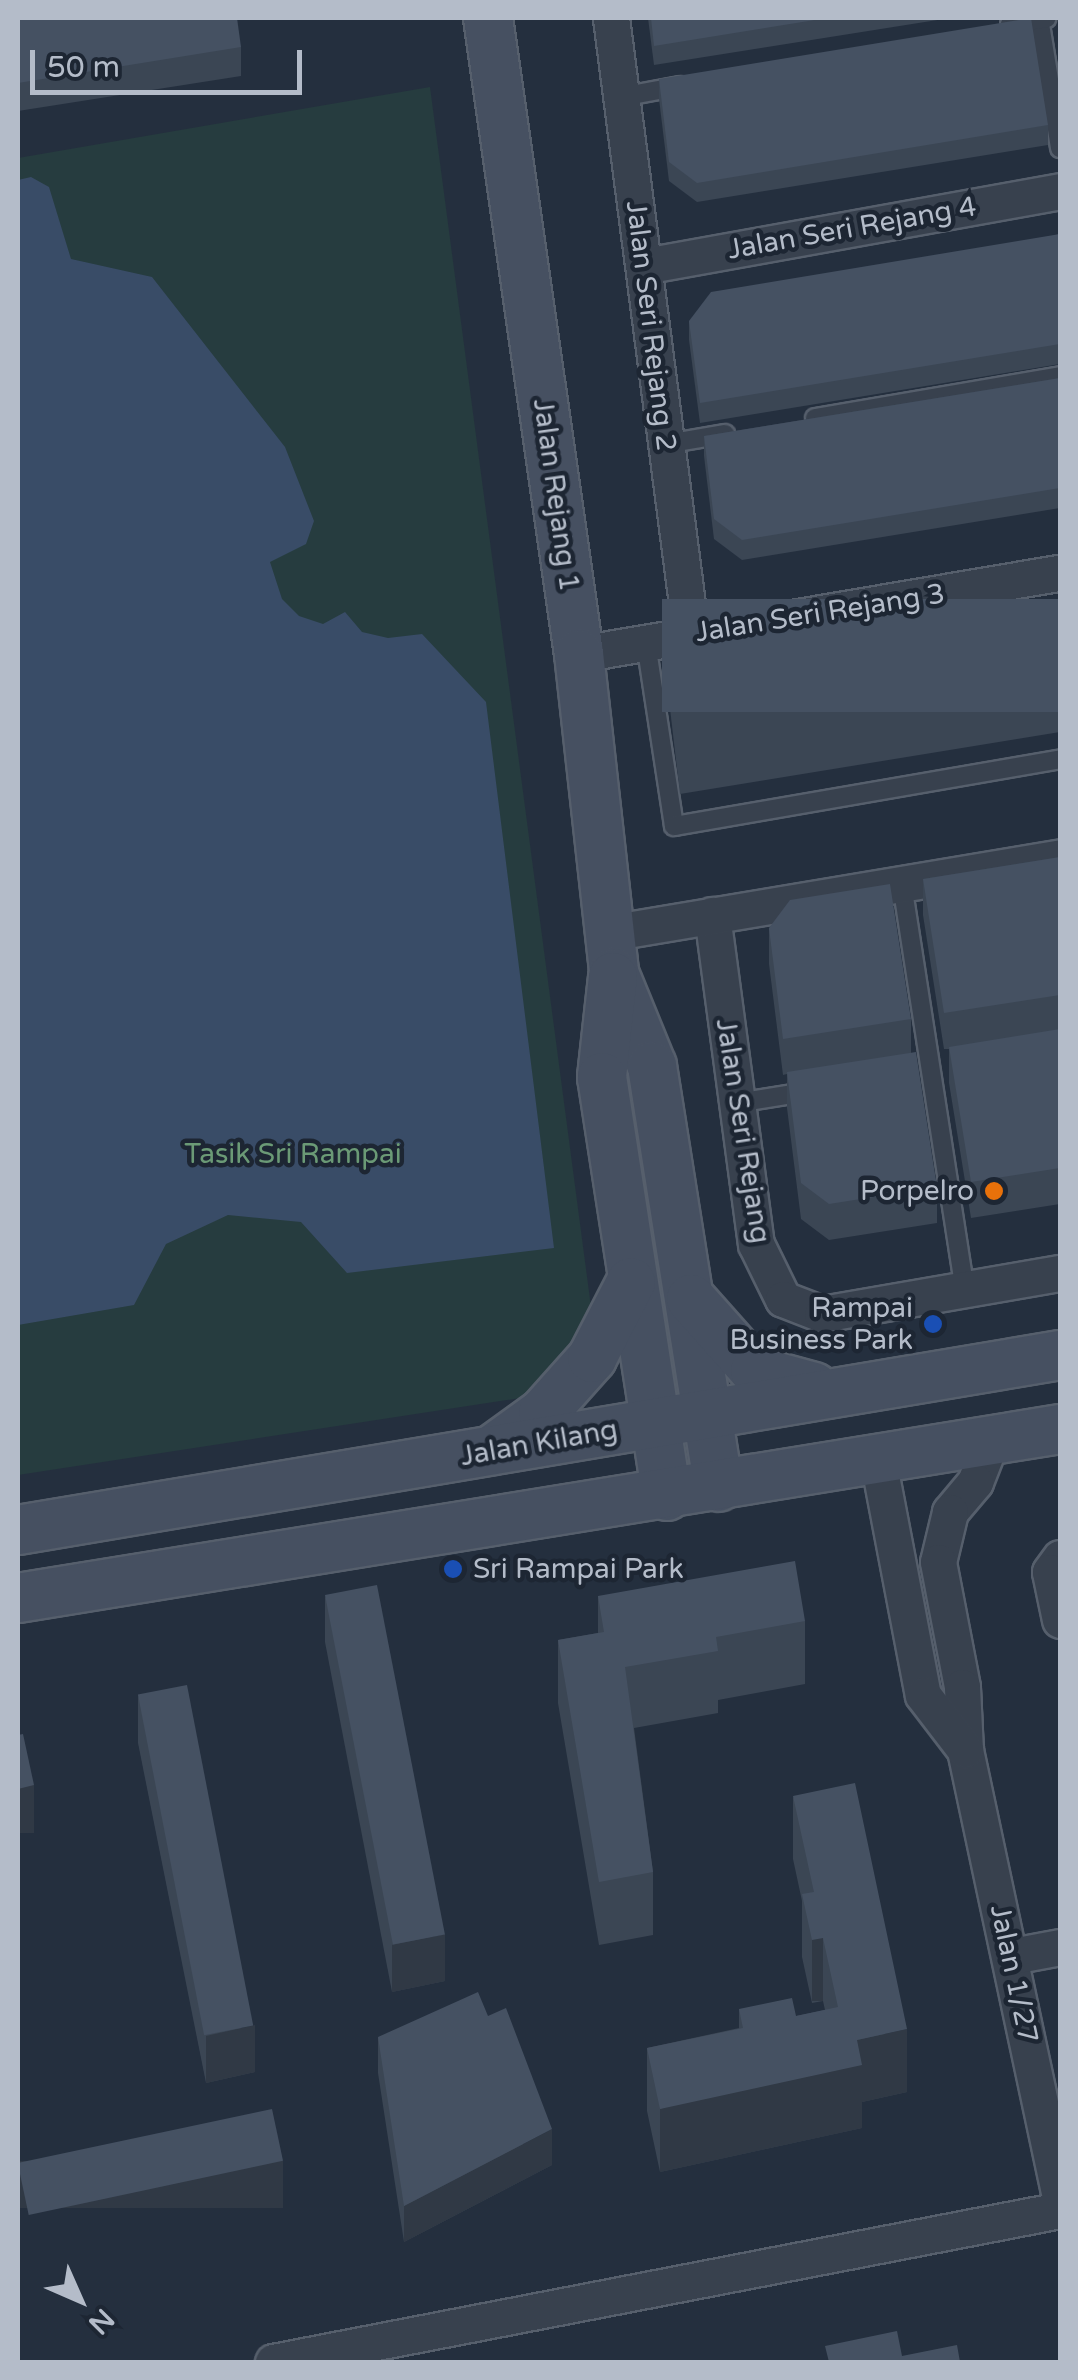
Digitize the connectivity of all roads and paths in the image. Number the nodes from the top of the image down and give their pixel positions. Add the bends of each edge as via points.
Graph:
1 (488, 18) edge
2 (611, 18) edge
3 (1039, 18) edge
4 (1047, 18) edge
5 (982, 30) edge
6 (697, 83) edge
7 (621, 98) junction
8 (1060, 148) edge
9 (1060, 190) edge
10 (644, 266) junction
11 (1060, 376) edge
12 (798, 422) edge
13 (742, 431) edge
14 (666, 444) junction
15 (1060, 573) edge
16 (691, 635) junction
17 (646, 642) junction
18 (579, 654) junction
19 (1060, 760) edge
20 (1060, 858) edge
21 (902, 884) junction
22 (712, 916) junction
23 (610, 953) junction
24 (940, 1070) junction
25 (912, 1074) edge
26 (834, 1087) edge
27 (737, 1102) junction
28 (1060, 1273) edge
29 (631, 1282) junction
30 (965, 1289) junction
31 (688, 1294) junction
32 (1060, 1355) edge
33 (837, 1391) junction
34 (706, 1412) junction
35 (654, 1422) junction
36 (1060, 1429) edge
37 (991, 1440) junction
38 (489, 1452) junction
39 (878, 1460) junction
40 (719, 1487) junction
41 (668, 1496) junction
42 (18, 1530) edge
43 (1060, 1558) edge
44 (18, 1598) edge
45 (1060, 1620) edge
46 (965, 1750) junction
47 (1060, 1947) edge
48 (1012, 1956) junction
49 (1060, 2198) edge
50 (1060, 2210) edge
51 (314, 2359) edge
52 (273, 2362) edge

1 - 18 main road, Jalan Rejang 1
2 - 7 street, Jalan Seri Rejang 2
3 - 4 lane
3 - 5 lane
3 - 8 lane
6 - 7 lane
7 - 10 street, Jalan Seri Rejang 2
9 - 10 street, Jalan Seri Rejang 4
10 - 14 street, Jalan Seri Rejang 2
11 - 12 lane
13 - 14 lane
14 - 16 street, Jalan Seri Rejang 2
15 - 16 street, Jalan Seri Rejang 3
16 - 17 street, Jalan Seri Rejang 3
17 - 18 street, Jalan Seri Rejang 3
17 - 19 lane via 674,826
18 - 23 main road, Jalan Rejang 1
20 - 21 street
21 - 22 street
21 - 24 lane
22 - 23 street
22 - 27 street, Jalan Seri Rejang
23 - 29 main road, Jalan Rejang 1 via 602,1077
23 - 31 main road, Jalan Rejang 1 via 652,1066
24 - 25 lane
24 - 30 lane
26 - 27 lane
27 - 30 street, Jalan Seri Rejang via 756,1244 783,1299 822,1314
28 - 30 street, Jalan Seri Rejang
29 - 35 main road, Jalan Rejang 1
29 - 38 main road via 592,1358 542,1412
31 - 33 main road via 755,1371
31 - 34 main road, Jalan Rejang 1
32 - 33 main road, Jalan Kilang
33 - 34 main road, Jalan Kilang
34 - 35 main road, Jalan Kilang
34 - 40 main road, Jalan Rejang 1
35 - 38 main road, Jalan Kilang
35 - 41 main road, Jalan Rejang 1
36 - 37 main road
37 - 39 main road
37 - 46 street, Jalan 1/27 via 975,1482 950,1512 938,1562 962,1687
38 - 42 main road, Jalan Kilang
39 - 40 main road
39 - 46 street, Jalan 1/27 via 923,1695
40 - 41 main road
41 - 44 main road
43 - 45 street via 1050,1572
46 - 48 street, Jalan 1/27
47 - 48 street
48 - 49 street, Jalan 1/27
50 - 51 street
51 - 52 street

